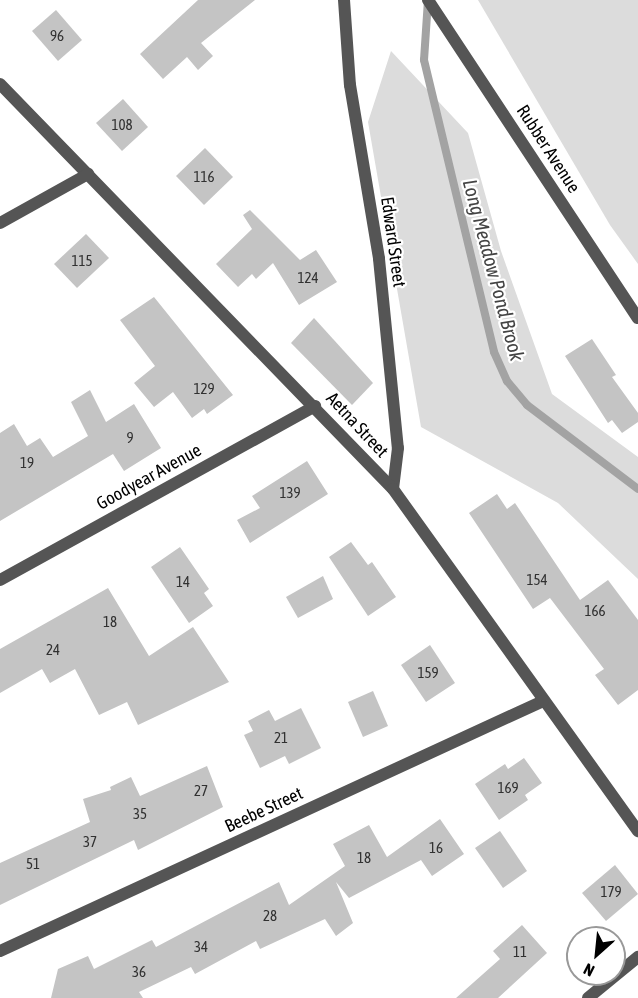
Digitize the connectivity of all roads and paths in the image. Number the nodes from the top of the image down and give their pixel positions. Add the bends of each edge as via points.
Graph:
1 (344, 0) edge
2 (428, 0) edge
3 (0, 84) edge
4 (88, 174) junction
5 (0, 223) edge
6 (638, 318) edge
7 (315, 406) junction
8 (393, 489) junction
9 (0, 580) edge
10 (543, 702) junction
11 (638, 831) edge
12 (0, 951) edge
13 (638, 957) edge
14 (588, 998) edge

1 - 8 street, Edward Street via 350,85 379,259 398,448
2 - 6 street, Rubber Avenue
3 - 4 street, Aetna Street
4 - 5 street
4 - 7 street, Aetna Street
7 - 8 street, Aetna Street
7 - 9 street, Goodyear Avenue
8 - 10 street, Aetna Street
10 - 11 street, Aetna Street
10 - 12 street, Beebe Street
13 - 14 street

